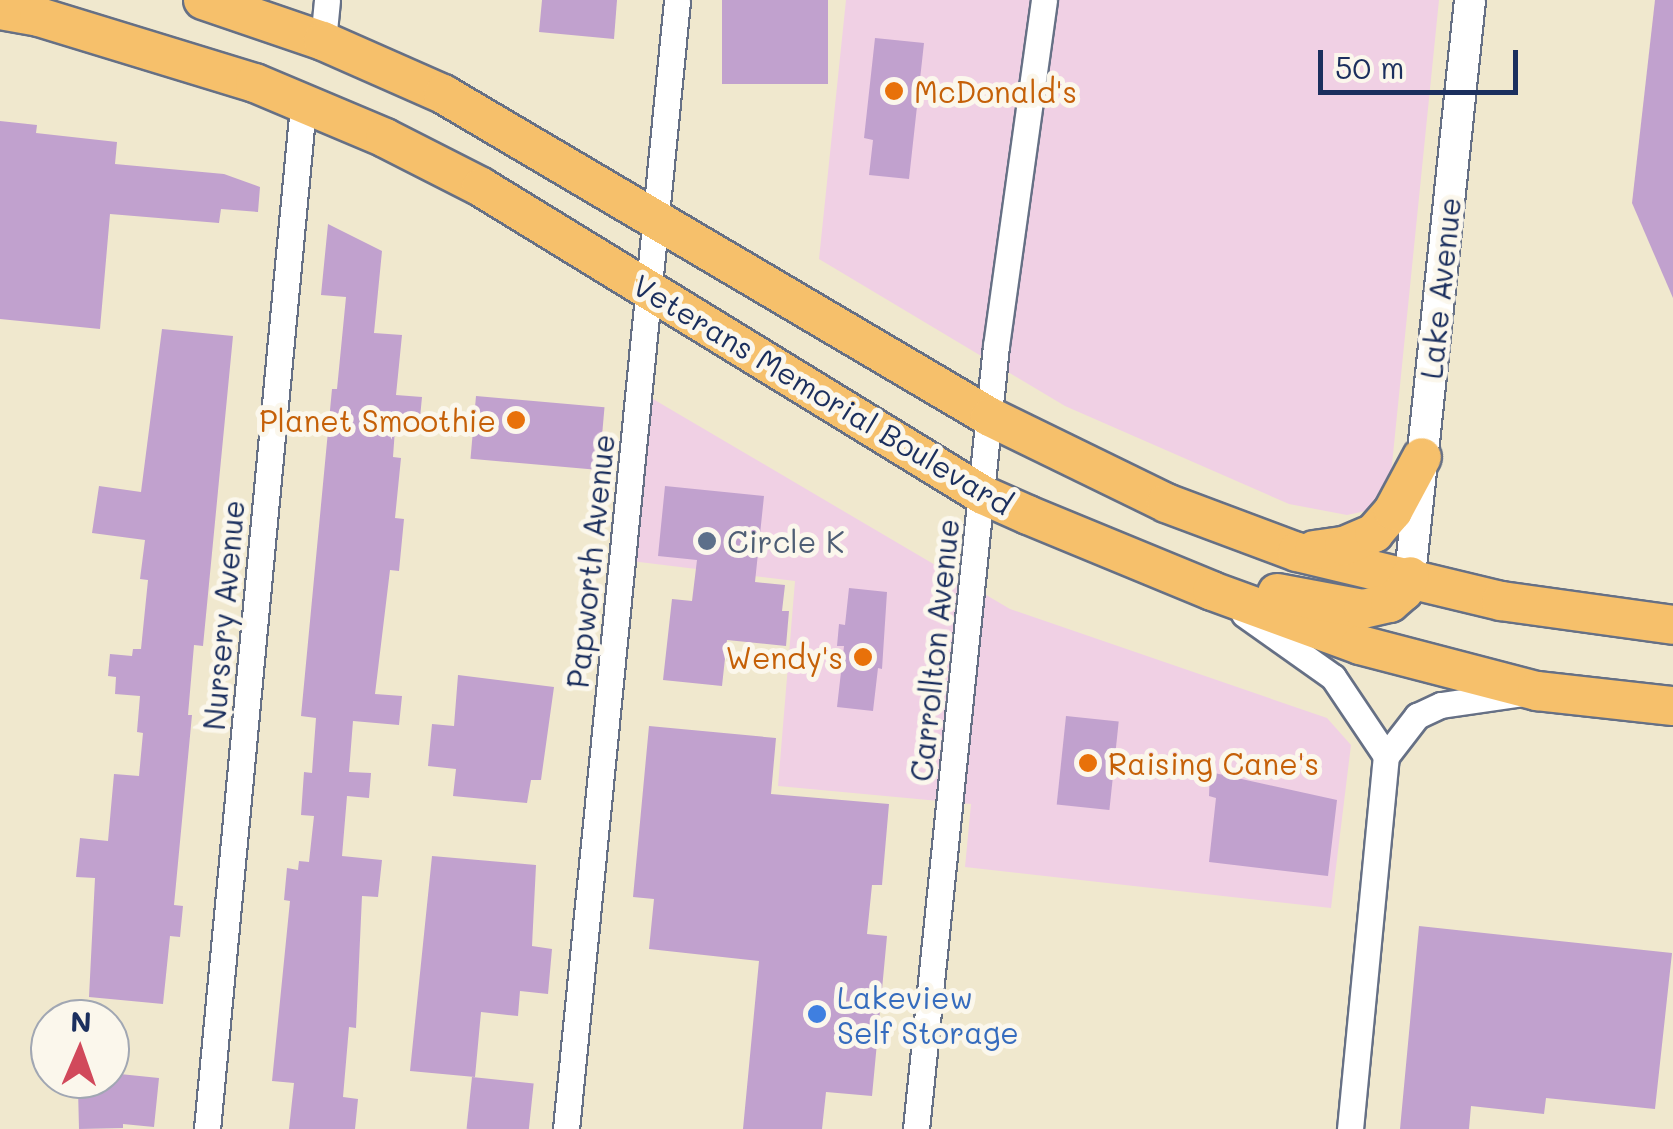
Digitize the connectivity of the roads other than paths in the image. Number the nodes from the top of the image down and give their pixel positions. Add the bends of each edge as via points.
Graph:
1 (203, 0) edge
2 (327, 0) edge
3 (677, 0) edge
4 (1044, 0) edge
5 (1470, 0) edge
6 (0, 10) edge
7 (323, 42) junction
8 (303, 106) junction
9 (655, 216) junction
10 (650, 292) junction
11 (990, 417) junction
12 (1422, 457) junction
13 (983, 495) junction
14 (1297, 552) junction
15 (1410, 576) junction
16 (1224, 595) junction
17 (1673, 625) edge
18 (1536, 691) junction
19 (1673, 706) edge
20 (1386, 756) junction
21 (208, 1129) edge
22 (566, 1129) edge
23 (916, 1129) edge
24 (1350, 1129) edge

1 - 7 main road
2 - 7 street
3 - 9 street, Papworth Avenue
4 - 11 street, Carrollton Avenue
5 - 12 street, Lake Avenue
6 - 8 main road, Veterans Memorial Boulevard via 180,58
7 - 9 main road via 443,94
8 - 10 main road, Veterans Memorial Boulevard via 481,187
8 - 21 street, Nursery Avenue
9 - 10 street, Papworth Avenue
9 - 11 main road
10 - 13 main road, Veterans Memorial Boulevard
10 - 22 street, Papworth Avenue
11 - 13 street, Carrollton Avenue
11 - 14 main road via 1166,502
12 - 14 main road via 1374,532 1344,546
12 - 15 street, Lake Avenue
13 - 16 main road, Veterans Memorial Boulevard
13 - 23 street, Carrollton Avenue
14 - 15 main road
15 - 16 main road via 1390,603 1364,609 1274,592
15 - 17 main road via 1501,601
16 - 18 main road, Veterans Memorial Boulevard via 1360,644
16 - 20 street via 1333,677
18 - 19 main road, Veterans Memorial Boulevard
18 - 20 street via 1441,704 1417,716
20 - 24 street

